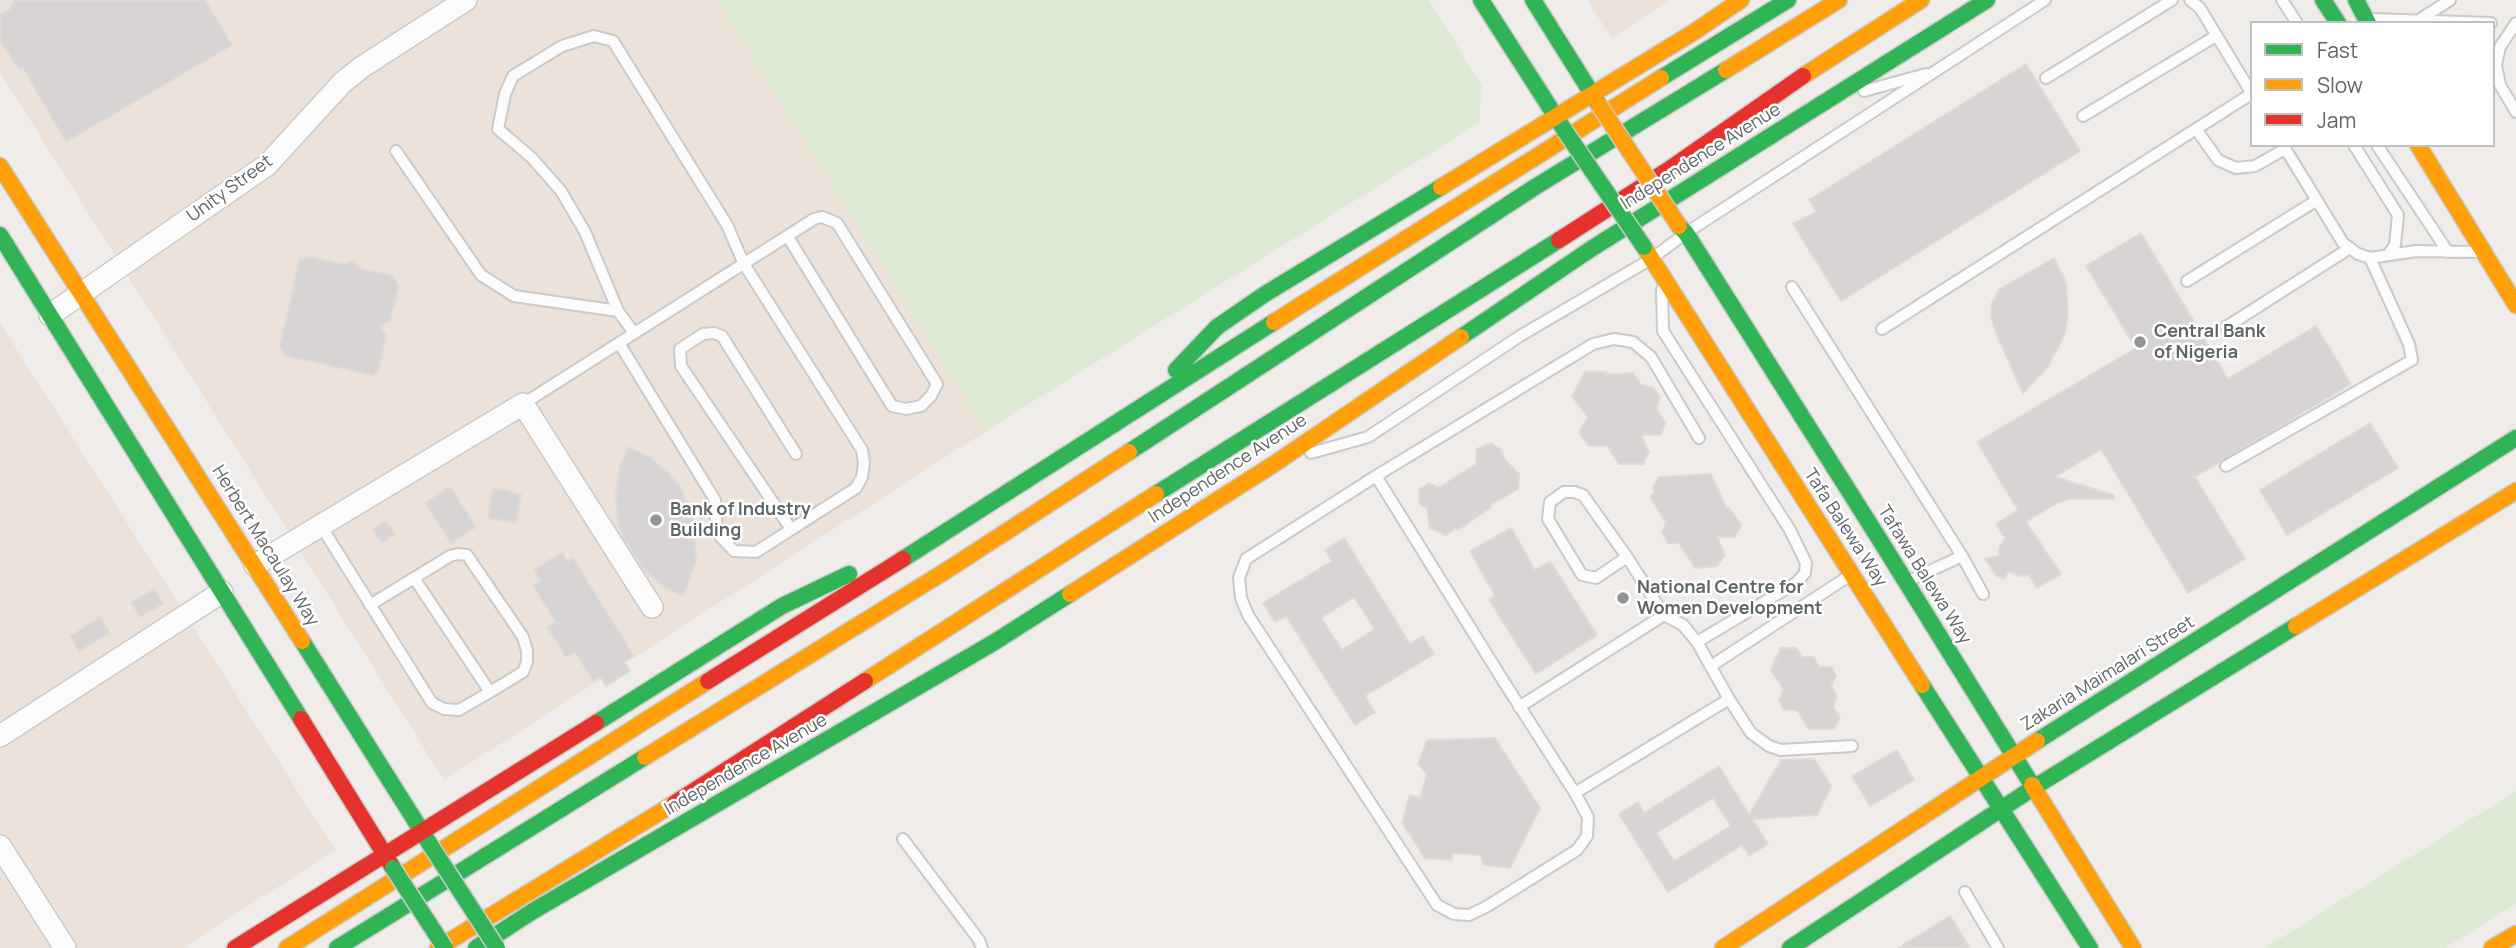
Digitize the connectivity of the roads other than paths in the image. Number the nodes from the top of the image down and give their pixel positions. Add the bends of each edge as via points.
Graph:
1 (466, 0) edge
2 (1481, 0) edge
3 (1532, 0) edge
4 (1741, 0) edge
5 (1788, 0) edge
6 (1839, 0) edge
7 (1921, 0) edge
8 (1987, 0) edge
9 (2172, 0) edge
10 (2190, 0) edge
11 (2281, 0) edge
12 (2323, 0) edge
13 (2356, 0) edge
14 (2040, 2) edge
15 (2443, 2) edge
16 (2419, 20) junction
17 (2286, 21) edge
18 (2296, 21) edge
19 (2337, 21) edge
20 (2367, 21) edge
21 (2443, 21) edge
22 (2495, 23) edge
23 (2515, 23) edge
24 (2216, 36) junction
25 (1937, 71) junction
26 (2046, 78) dead end
27 (2250, 91) edge
28 (2250, 95) edge
29 (1595, 99) junction
30 (1824, 102) junction
31 (2516, 112) edge
32 (1555, 115) junction
33 (2083, 116) dead end
34 (2196, 129) junction
35 (2284, 147) edge
36 (2355, 147) edge
37 (2379, 147) edge
38 (2419, 147) edge
39 (396, 151) dead end
40 (0, 166) edge
41 (2317, 200) junction
42 (1683, 230) junction
43 (0, 234) edge
44 (788, 237) junction
45 (2350, 248) junction
46 (2448, 252) junction
47 (2482, 252) junction
48 (1647, 253) junction
49 (2388, 255) junction
50 (2370, 258) junction
51 (744, 264) junction
52 (1662, 277) junction
53 (2188, 281) dead end
54 (1793, 287) dead end
55 (82, 292) junction
56 (2516, 304) edge
57 (618, 312) junction
58 (50, 315) junction
59 (2227, 327) dead end
60 (1882, 329) dead end
61 (634, 334) junction
62 (619, 343) junction
63 (1156, 396) junction
64 (523, 404) junction
65 (1699, 438) dead end
66 (2516, 438) edge
67 (796, 454) dead end
68 (1275, 464) junction
69 (2226, 466) dead end
70 (1377, 476) junction
71 (2516, 491) edge
72 (321, 526) junction
73 (791, 529) junction
74 (919, 549) junction
75 (1627, 556) junction
76 (1962, 556) junction
77 (255, 565) junction
78 (1852, 574) junction
79 (414, 578) junction
80 (1906, 582) junction
81 (222, 592) junction
82 (1983, 594) dead end
83 (370, 605) junction
84 (652, 607) dead end
85 (1664, 615) junction
86 (1697, 642) junction
87 (1711, 666) junction
88 (490, 692) junction
89 (1729, 699) junction
90 (1519, 707) junction
91 (0, 736) edge
92 (1852, 746) dead end
93 (2014, 757) junction
94 (1981, 777) junction
95 (2033, 788) junction
96 (1575, 793) junction
97 (2001, 808) junction
98 (427, 839) junction
99 (904, 839) dead end
100 (0, 846) edge
101 (389, 862) junction
102 (1965, 892) dead end
103 (65, 948) edge
104 (235, 948) edge
105 (287, 948) edge
106 (337, 948) edge
107 (438, 948) edge
108 (445, 948) edge
109 (476, 948) edge
110 (497, 948) edge
111 (982, 948) edge
112 (1723, 948) edge
113 (1790, 948) edge
114 (1998, 948) edge
115 (2090, 948) edge
116 (2133, 948) edge

1 - 55 street, Unity Street via 343,82 267,165
2 - 32 main road, Tafa Balewa Way
3 - 29 main road
4 - 29 main road
5 - 63 main road
6 - 106 main road via 1535,187 952,567
7 - 107 main road, Independence Avenue via 1645,185 686,796
8 - 30 main road, Independence Avenue
9 - 26 lane
10 - 24 lane
11 - 17 lane
11 - 18 lane
12 - 19 main road
13 - 20 main road
14 - 25 lane
15 - 16 lane
16 - 20 lane
16 - 21 lane
22 - 23 lane
23 - 31 lane via 2500,47 2496,65 2500,85
24 - 27 lane
24 - 33 lane
25 - 30 lane
25 - 42 lane
28 - 34 lane
29 - 32 main road
29 - 42 main road, bridge
30 - 68 main road, Independence Avenue via 1591,249
32 - 48 main road, Tafa Balewa Way, bridge
32 - 63 main road via 1217,327
34 - 35 lane via 2218,160 2236,168 2255,166
34 - 60 lane
35 - 41 lane
36 - 49 lane via 2398,215 2395,245
37 - 46 lane
38 - 47 main road
39 - 57 lane via 481,275 514,296
40 - 55 main road, Herbert Macaulay Way
41 - 45 lane
41 - 53 lane
42 - 48 lane
42 - 80 main road, Tafawa Balewa Way
43 - 58 main road
44 - 44 lane via 814,219 829,218 837,223 937,384 921,406 892,406
44 - 51 lane
45 - 50 lane
45 - 59 lane
46 - 47 lane
46 - 49 lane
47 - 56 main road
48 - 52 main road, Tafa Balewa Way
48 - 68 lane via 1368,437
49 - 50 lane
50 - 69 lane via 2413,358
51 - 57 lane via 727,225 613,41 594,36 562,46 513,76 498,129 561,191 585,232
51 - 61 lane
51 - 73 lane via 862,450 862,477 856,488
52 - 78 main road, Tafa Balewa Way
52 - 86 lane via 1663,331 1790,530 1806,563 1805,573 1796,583
54 - 76 lane
55 - 58 street, Unity Street
55 - 77 main road, Herbert Macaulay Way
57 - 61 lane
58 - 81 main road
61 - 62 lane
62 - 64 lane
62 - 73 lane via 715,500 720,536 734,551 757,552
63 - 74 main road
64 - 72 street
64 - 84 street
65 - 70 lane via 1651,357 1633,342 1614,339 1594,344
66 - 93 main road, Zakaria Maimalari Street
67 - 73 lane via 722,336 703,334 680,349 681,366
68 - 109 main road, Independence Avenue via 993,643
70 - 90 lane
70 - 96 lane via 1246,559 1239,578 1248,615 1437,905 1454,914 1469,915 1577,850 1587,836 1588,817
71 - 95 main road
72 - 77 street
72 - 83 lane
74 - 98 main road via 782,606
74 - 105 main road
75 - 75 lane via 1583,495 1564,492 1550,502 1548,519 1582,575 1596,578
75 - 85 lane
76 - 80 lane
76 - 82 lane
77 - 98 main road, Herbert Macaulay Way
78 - 87 lane
78 - 94 main road, Tafa Balewa Way
79 - 83 lane
79 - 88 lane
79 - 88 lane via 458,554 467,555 488,583 527,651 523,672
80 - 93 main road, Tafawa Balewa Way
81 - 91 street
81 - 101 main road
83 - 88 lane via 432,703 459,710
85 - 86 lane via 1683,625
85 - 90 lane
86 - 87 lane
87 - 89 lane
89 - 92 lane via 1751,733 1769,746 1781,750
89 - 96 lane
90 - 96 lane
93 - 94 main road, Zakaria Maimalari Street
93 - 95 main road, Tafawa Balewa Way
94 - 97 main road, Tafa Balewa Way
94 - 112 main road, Zakaria Maimalari Street
95 - 97 main road
95 - 116 main road, Tafawa Balewa Way
97 - 113 main road
97 - 115 main road, Tafa Balewa Way
98 - 101 main road
98 - 110 main road, Herbert Macaulay Way, bridge
99 - 111 lane
100 - 103 street
101 - 104 main road
101 - 108 main road, bridge
102 - 114 lane

